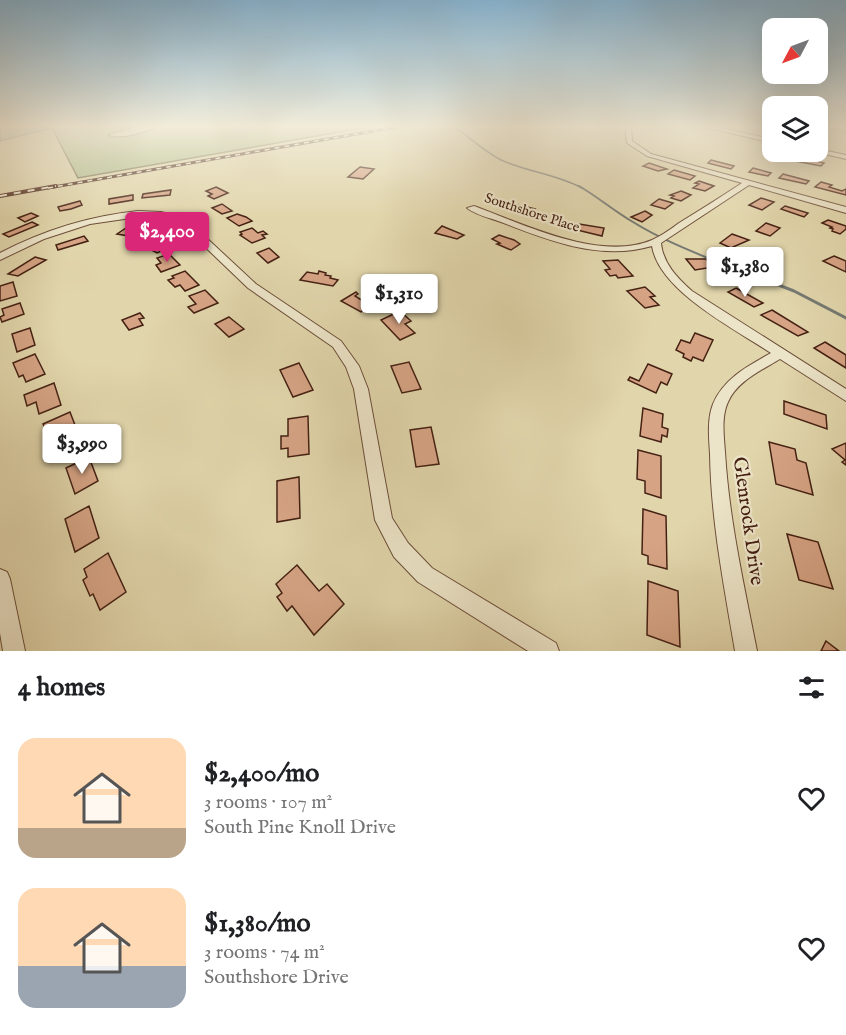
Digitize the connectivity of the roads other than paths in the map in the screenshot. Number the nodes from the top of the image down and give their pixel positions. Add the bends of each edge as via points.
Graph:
1 (658, 157) edge
2 (749, 182) junction
3 (471, 208) dead end
4 (846, 210) edge
5 (656, 242) junction
6 (0, 256) edge
7 (780, 354) junction
8 (846, 396) edge
9 (0, 579) edge
10 (14, 651) edge
11 (548, 651) edge
12 (746, 651) edge

1 - 2 street
2 - 4 street
2 - 5 street
3 - 5 street, Southshore Place via 586,245 632,248
5 - 7 street via 664,264 681,287
6 - 11 street via 81,224 120,216 167,215 182,220 252,286 337,344 352,366 362,389 384,520 400,550 426,575
7 - 8 street
7 - 12 street, Glenrock Drive via 734,382 720,404 717,424 720,496
9 - 10 street

